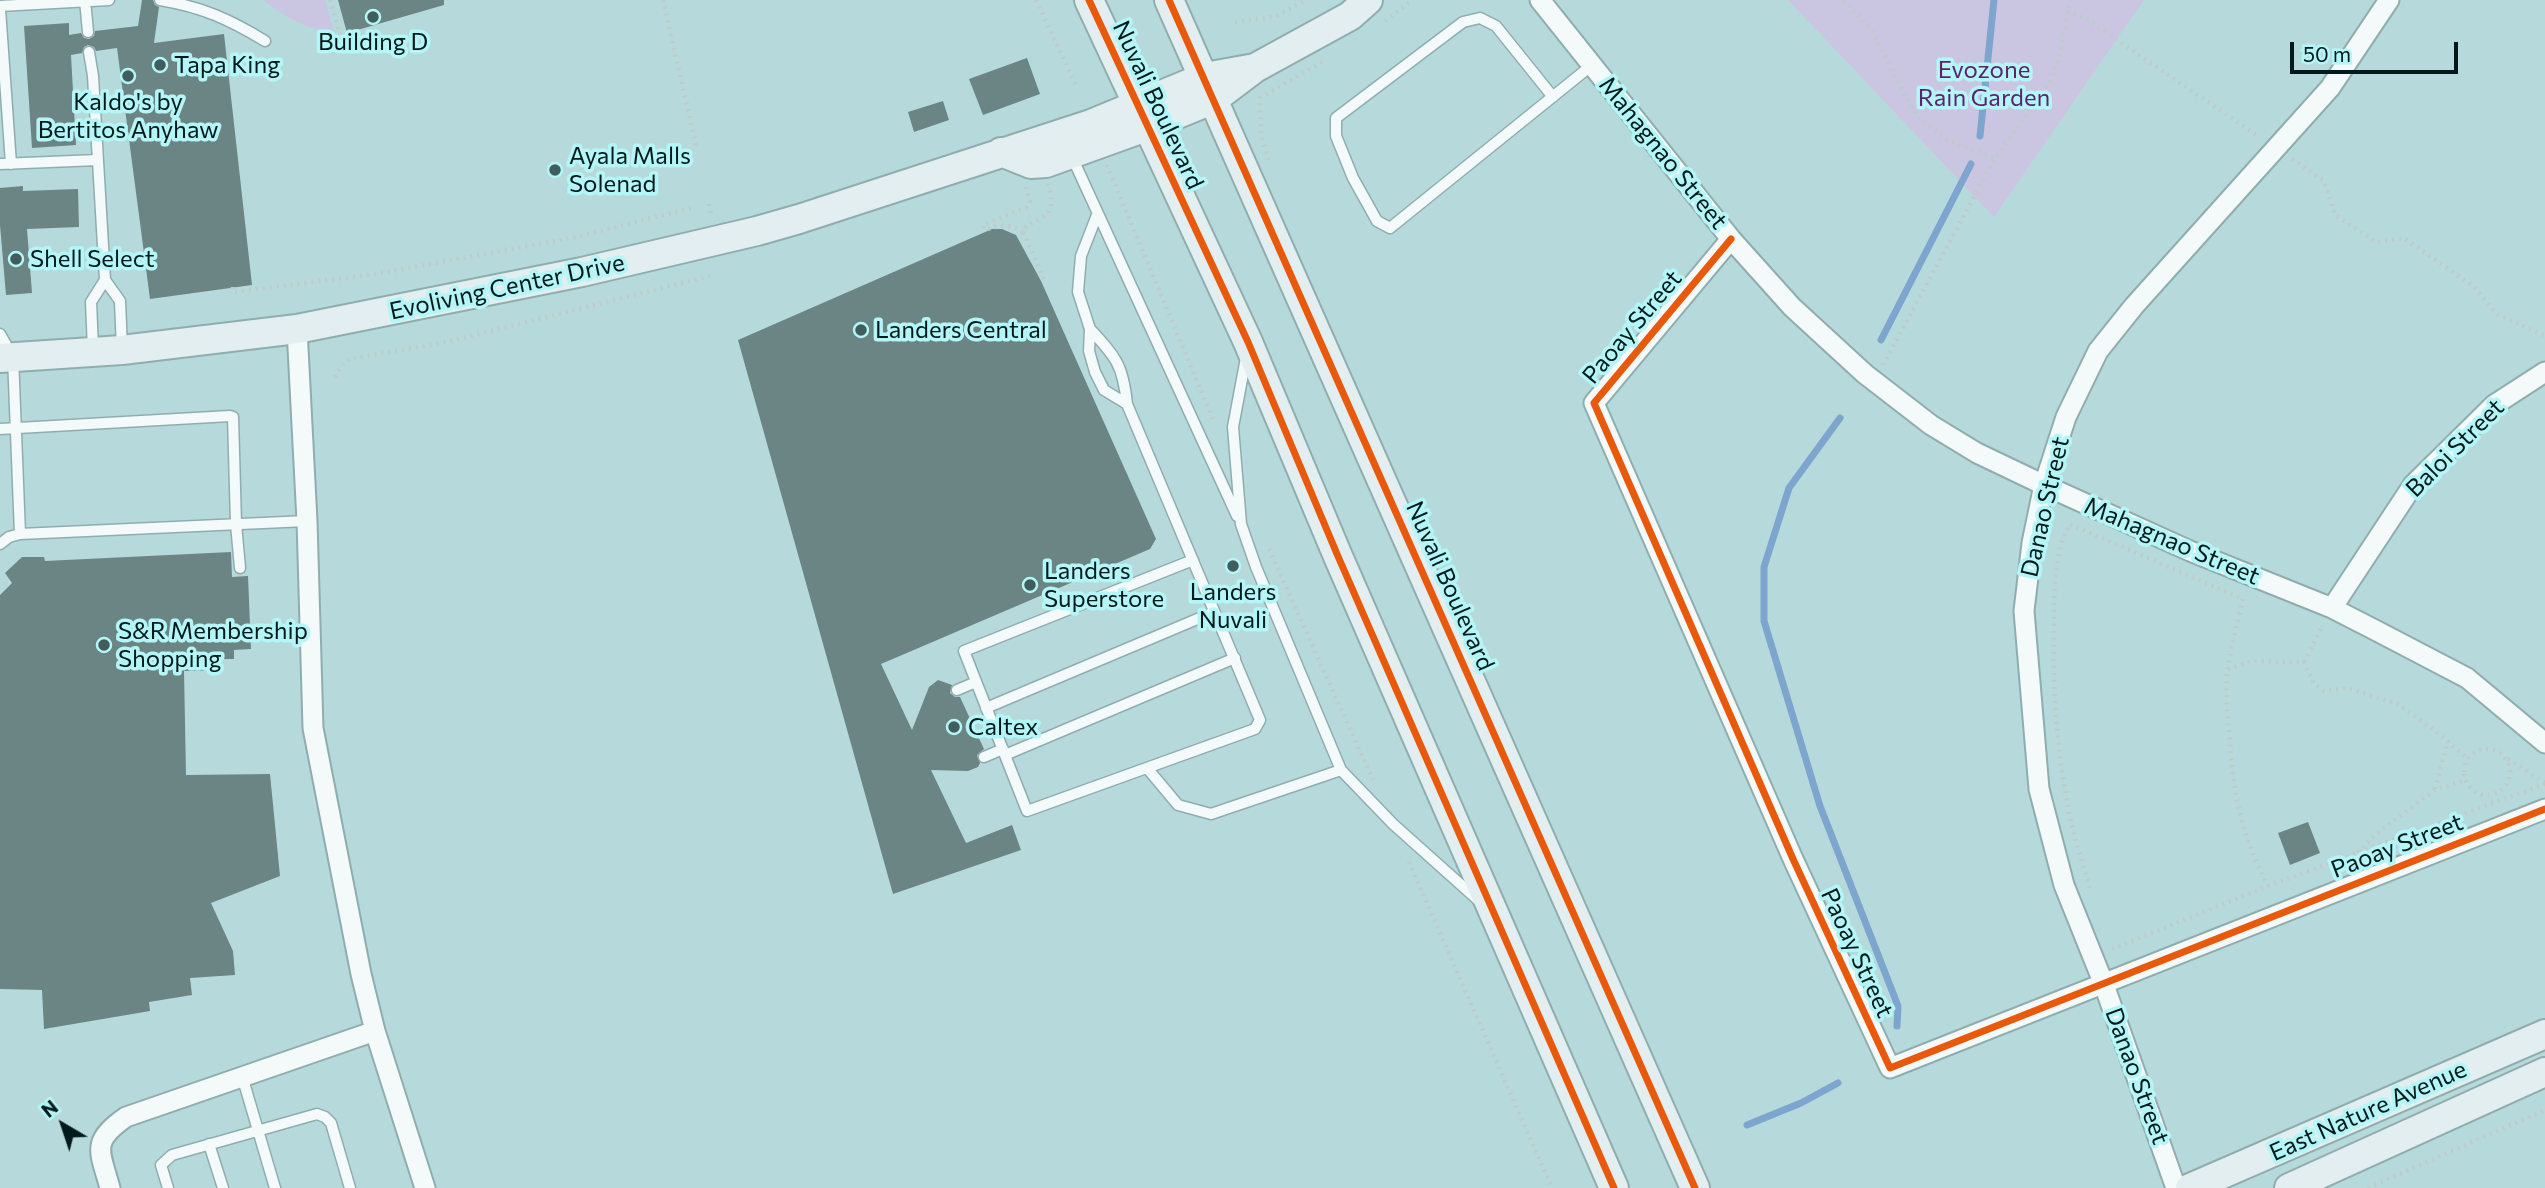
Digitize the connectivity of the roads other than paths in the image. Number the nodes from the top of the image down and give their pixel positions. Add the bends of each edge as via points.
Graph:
1 (109, 0) edge
2 (160, 0) edge
3 (1089, 0) edge
4 (1169, 0) edge
5 (1540, 0) edge
6 (2389, 0) edge
7 (85, 1) edge
8 (0, 8) edge
9 (1355, 8) edge
10 (88, 32) dead end
11 (265, 41) dead end
12 (89, 52) dead end
13 (1592, 65) junction
14 (1209, 88) junction
15 (1553, 97) junction
16 (1142, 116) junction
17 (1002, 152) junction
18 (1070, 154) junction
19 (98, 160) junction
20 (5, 164) edge
21 (1097, 215) junction
22 (1731, 239) junction
23 (105, 280) junction
24 (297, 329) junction
25 (1090, 329) junction
26 (1248, 342) junction
27 (4, 349) edge
28 (122, 350) junction
29 (93, 352) junction
30 (2545, 372) edge
31 (1127, 404) junction
32 (0, 429) edge
33 (16, 429) junction
34 (2045, 485) junction
35 (307, 521) junction
36 (236, 524) junction
37 (1241, 524) junction
38 (20, 534) junction
39 (0, 544) edge
40 (1193, 560) junction
41 (240, 568) dead end
42 (2332, 608) junction
43 (1214, 612) junction
44 (1235, 658) junction
45 (976, 682) junction
46 (957, 690) dead end
47 (986, 708) junction
48 (2545, 743) edge
49 (1004, 752) junction
50 (984, 757) dead end
51 (1147, 768) junction
52 (1341, 771) junction
53 (2545, 809) edge
54 (1497, 916) junction
55 (2103, 982) junction
56 (375, 1031) junction
57 (2545, 1034) edge
58 (2545, 1072) edge
59 (242, 1076) junction
60 (257, 1129) junction
61 (209, 1144) junction
62 (110, 1188) edge
63 (168, 1188) edge
64 (223, 1188) edge
65 (275, 1188) edge
66 (350, 1188) edge
67 (425, 1188) edge
68 (1614, 1188) edge
69 (1695, 1188) edge
70 (2176, 1188) edge
71 (2190, 1188) edge
72 (2289, 1188) edge

1 - 7 lane
2 - 11 lane via 208,10
3 - 16 main road, Nuvali Boulevard
4 - 14 main road, Nuvali Boulevard
5 - 13 street, Mahagnao Street
6 - 34 street, Danao Street via 2330,88 2098,351 2066,416
7 - 8 lane
7 - 10 lane
8 - 20 lane
9 - 14 main road, Evoliving Center Drive via 1255,68
12 - 19 lane
13 - 15 lane
13 - 22 street, Mahagnao Street
14 - 16 main road, Evoliving Center Drive
14 - 69 main road, Nuvali Boulevard
15 - 15 lane via 1496,26 1480,18 1463,22 1336,118 1336,136 1377,221 1390,228
16 - 17 main road, Evoliving Center Drive via 1091,124
16 - 18 main road, Evoliving Center Drive
16 - 26 main road, Nuvali Boulevard
17 - 18 main road, Evoliving Center Drive via 1031,164
17 - 24 main road, Evoliving Center Drive via 757,232
18 - 21 lane
19 - 20 lane
19 - 23 lane
21 - 25 lane via 1081,256 1077,292
21 - 37 lane
22 - 34 street, Mahagnao Street via 1791,307 1875,382 1931,425
22 - 55 street, Paoay Street via 1594,403 1890,1069
23 - 28 lane via 120,301
23 - 29 lane via 91,302
24 - 28 main road, Evoliving Center Drive
24 - 35 street
25 - 31 lane via 1114,355
25 - 31 lane via 1089,351 1095,372 1104,390
26 - 37 lane via 1233,427
26 - 54 main road, Nuvali Boulevard
27 - 29 main road, Evoliving Center Drive
27 - 33 lane
28 - 29 main road, Evoliving Center Drive
30 - 42 street, Baloi Street via 2494,405 2413,485
31 - 40 lane
32 - 33 lane
33 - 36 lane via 230,416 234,421
33 - 38 lane
34 - 42 street, Mahagnao Street
34 - 55 street, Danao Street via 2024,611 2039,789 2064,885
35 - 36 lane
35 - 56 street via 313,728
36 - 38 lane
36 - 41 lane
37 - 52 lane
38 - 39 lane
40 - 43 lane
40 - 45 lane via 964,651
42 - 48 street, Mahagnao Street via 2467,678
43 - 44 lane
43 - 47 lane
44 - 49 lane
44 - 51 lane via 1260,720 1255,729
45 - 46 lane
45 - 47 lane
47 - 49 lane
49 - 50 lane
49 - 51 lane via 1027,811
51 - 52 lane via 1178,806 1210,814
52 - 54 lane
53 - 55 street, Paoay Street
54 - 68 main road, Nuvali Boulevard
55 - 70 street, Danao Street
56 - 59 street
56 - 67 street
57 - 71 main road, East Nature Avenue
58 - 72 main road
59 - 60 lane
59 - 62 street via 113,1126 99,1148
60 - 61 lane
60 - 65 lane
60 - 66 lane via 317,1114 325,1117 331,1123
61 - 63 lane via 161,1165
61 - 64 lane

